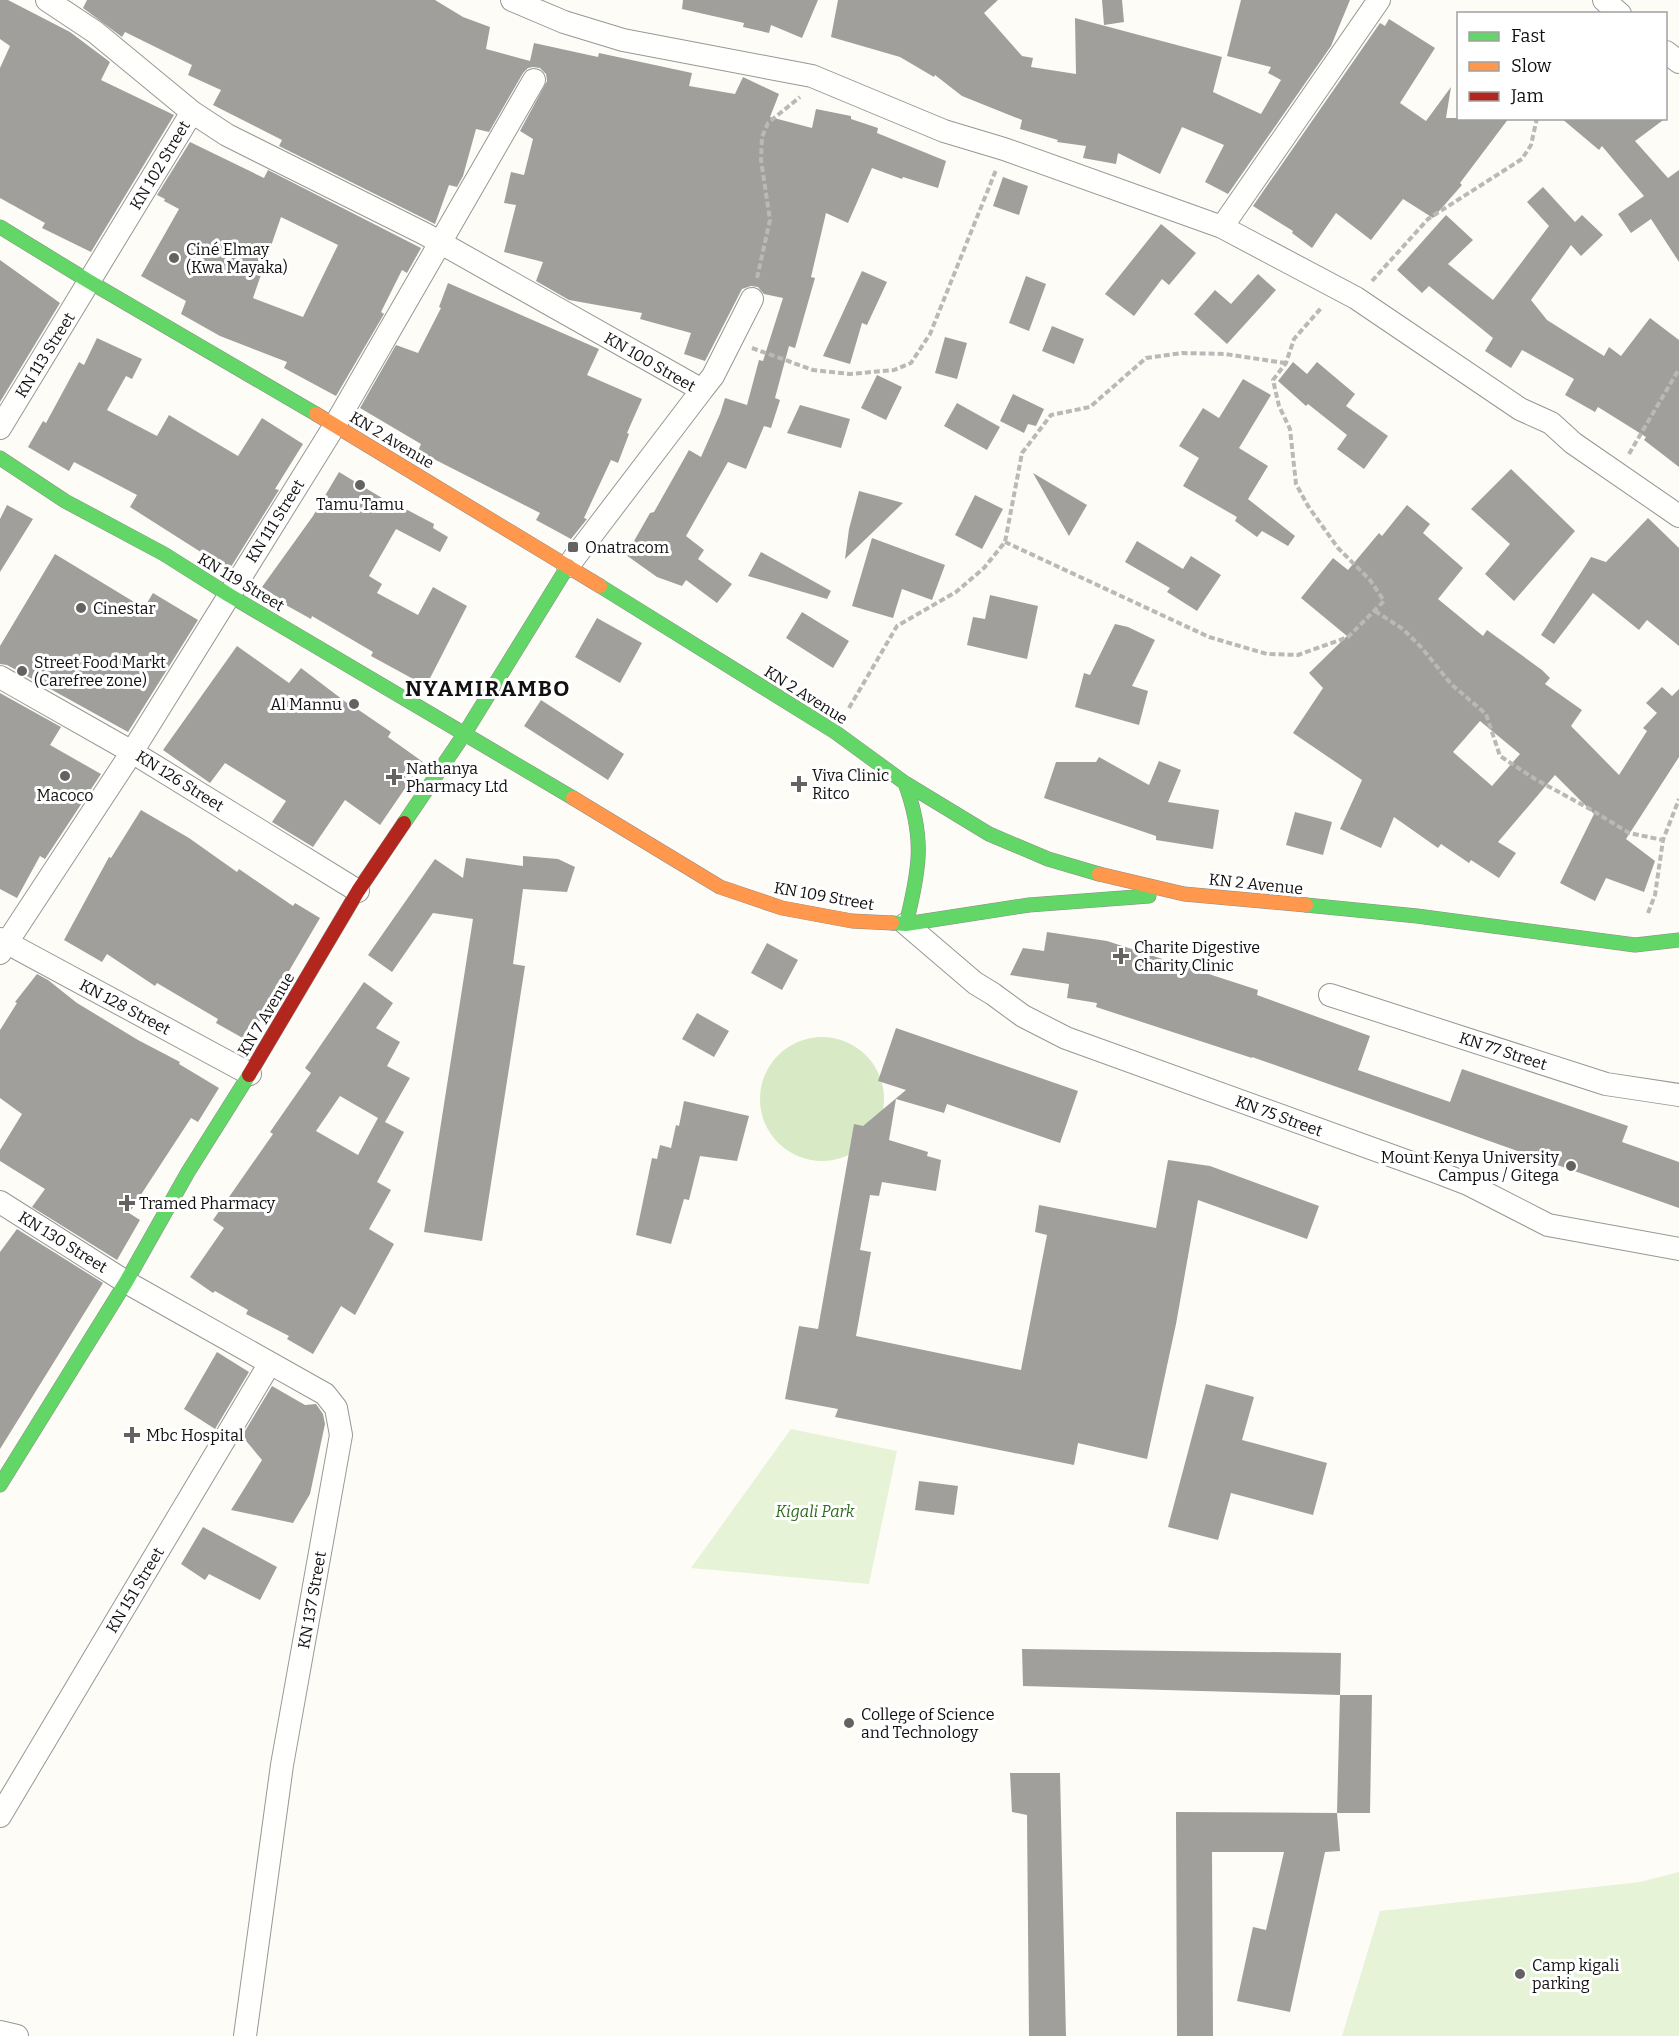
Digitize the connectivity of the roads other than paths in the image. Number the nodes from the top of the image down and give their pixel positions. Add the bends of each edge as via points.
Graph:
1 (47, 0) edge
2 (512, 0) edge
3 (1378, 0) edge
4 (1604, 0) edge
5 (1618, 12) edge
6 (534, 80) dead end
7 (192, 112) junction
8 (0, 227) edge
9 (1222, 227) junction
10 (440, 243) junction
11 (90, 282) junction
12 (752, 299) road end
13 (702, 390) junction
14 (335, 425) junction
15 (0, 428) edge
16 (0, 458) edge
17 (1679, 516) edge
18 (568, 566) junction
19 (228, 595) junction
20 (0, 677) edge
21 (465, 733) junction
22 (132, 752) junction
23 (905, 783) junction
24 (358, 891) junction
25 (1184, 894) junction
26 (906, 924) junction
27 (1679, 940) edge
28 (2, 945) edge
29 (1330, 994) dead end
30 (250, 1074) junction
31 (1679, 1095) edge
32 (0, 1202) edge
33 (1679, 1249) edge
34 (126, 1282) junction
35 (270, 1363) junction
36 (0, 1485) edge
37 (0, 1816) edge
38 (0, 2032) edge
39 (17, 2036) edge
40 (245, 2036) edge

1 - 7 street, KN 102 Street via 95,32
2 - 9 street via 564,22 623,40 812,76 945,131
3 - 9 street
4 - 5 street
6 - 10 street, KN 111 Street
7 - 10 street, KN 100 Street via 228,135
7 - 11 street, KN 102 Street
8 - 11 main road, KN 2 Avenue
9 - 17 street via 1347,294 1520,409 1551,423 1573,443
10 - 13 street, KN 100 Street
10 - 14 street, KN 111 Street
11 - 14 main road, KN 2 Avenue
11 - 15 street, KN 113 Street
12 - 13 street
13 - 18 street, KN 100 Street
14 - 18 main road, KN 2 Avenue
14 - 19 street, KN 111 Street
16 - 19 main road, KN 119 Street via 65,501 164,554
18 - 21 main road, KN 7 Avenue
18 - 23 main road, KN 2 Avenue via 835,732
19 - 21 main road, KN 119 Street
19 - 22 street, KN 111 Street
20 - 22 street, KN 126 Street
21 - 24 main road, KN 7 Avenue
21 - 26 main road, KN 109 Street via 720,887 782,908 852,921
22 - 24 street, KN 126 Street
22 - 28 street, KN 111 Street
23 - 25 main road, KN 2 Avenue via 989,834 1048,859
23 - 26 main road via 921,838 918,874
24 - 30 main road, KN 7 Avenue
25 - 26 main road, KN 109 Street via 1029,905
25 - 27 main road, KN 2 Avenue via 1417,916 1635,945
26 - 33 street, KN 75 Street via 975,983 1023,1016 1066,1038 1468,1184 1548,1225
28 - 30 street, KN 128 Street
29 - 31 street, KN 77 Street via 1606,1084
30 - 34 main road, KN 7 Avenue
32 - 34 street, KN 130 Street
34 - 35 street, KN 137 Street
34 - 36 main road, KN 7 Avenue
35 - 37 street, KN 151 Street
35 - 40 street, KN 137 Street via 325,1394 336,1408 341,1436 282,1765
38 - 39 street

